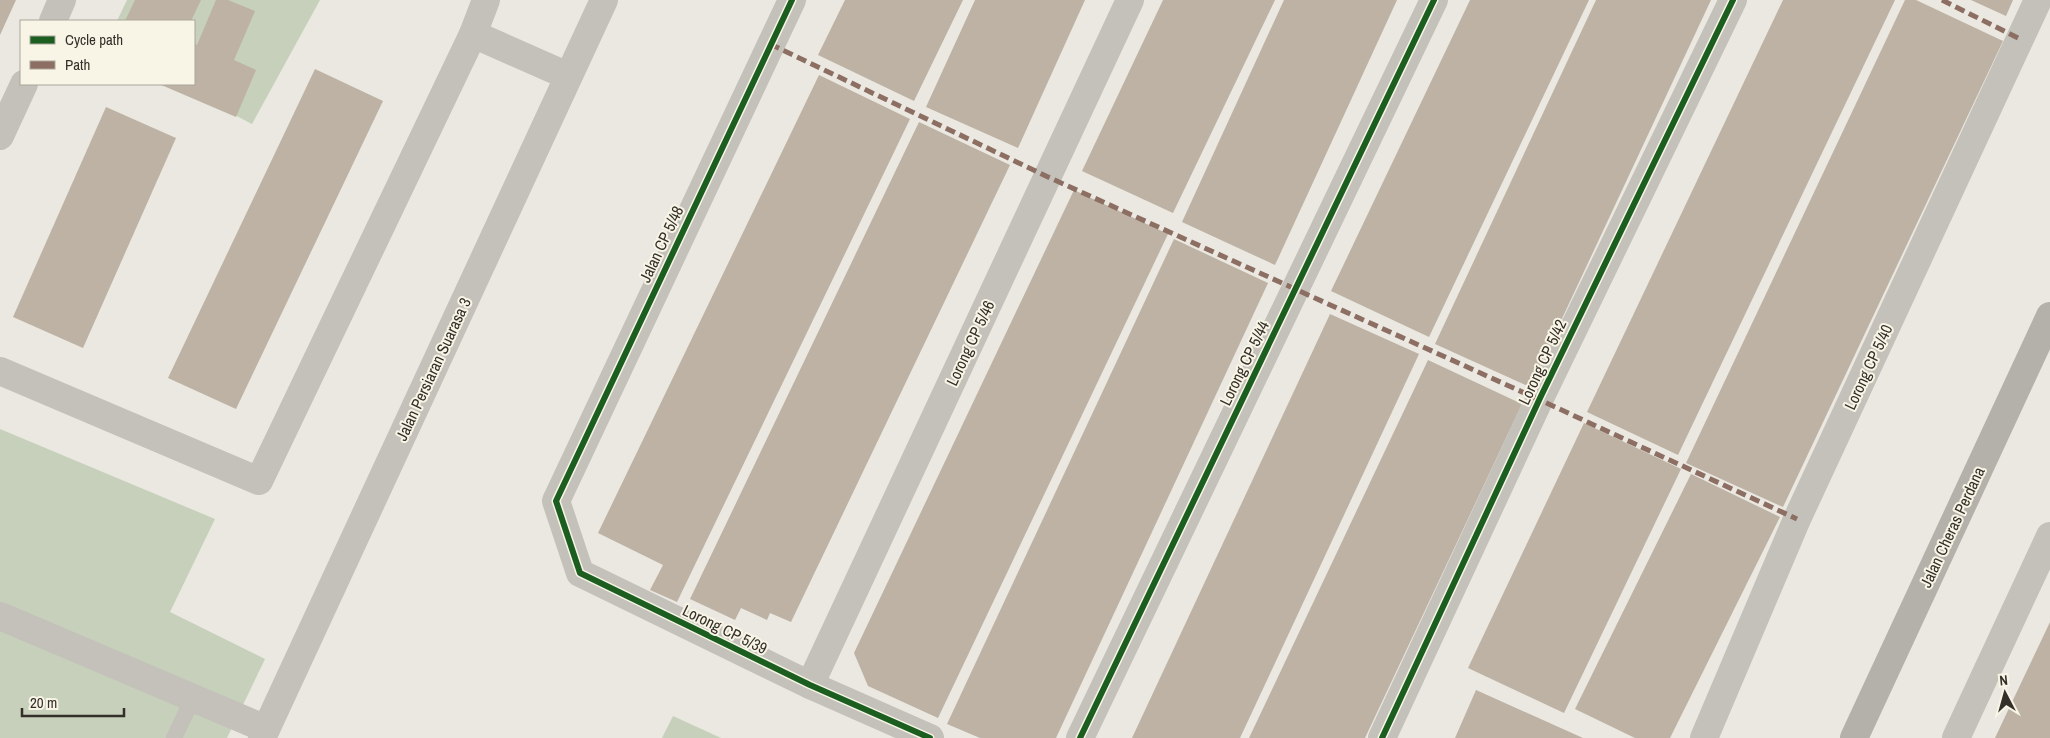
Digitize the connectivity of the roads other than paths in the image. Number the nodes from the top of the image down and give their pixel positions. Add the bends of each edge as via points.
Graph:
1 (62, 0) edge
2 (486, 0) edge
3 (604, 0) edge
4 (792, 0) edge
5 (1130, 0) edge
6 (1434, 0) edge
7 (1733, 0) edge
8 (2038, 0) edge
9 (52, 20) edge
10 (473, 34) junction
11 (568, 76) junction
12 (24, 85) edge
13 (0, 136) edge
14 (2050, 316) edge
15 (0, 371) edge
16 (556, 501) joint
17 (2050, 536) edge
18 (2042, 572) edge
19 (0, 616) edge
20 (810, 685) junction
21 (193, 698) junction
22 (264, 734) edge
23 (174, 738) edge
24 (930, 738) edge
25 (1080, 738) edge
26 (1382, 738) edge
27 (1704, 738) edge
28 (1854, 738) edge
29 (1956, 738) edge

1 - 9 street
2 - 10 street
3 - 11 street, Jalan Persiaran Suarasa 3
4 - 16 street, Jalan CP 5/48
5 - 20 street, Lorong CP 5/46
6 - 25 street, Lorong CP 5/44
7 - 26 street, Lorong CP 5/42 via 1545,387
8 - 27 street, Lorong CP 5/40 via 1794,527
10 - 11 street
10 - 15 street via 259,481
11 - 22 street, Jalan Persiaran Suarasa 3
12 - 13 street
14 - 28 street, Jalan Cheras Perdana
16 - 20 street, Lorong CP 5/39 via 580,573
17 - 18 street
18 - 29 street
19 - 21 street
20 - 24 street, Lorong CP 5/39
21 - 22 street
21 - 23 lane

